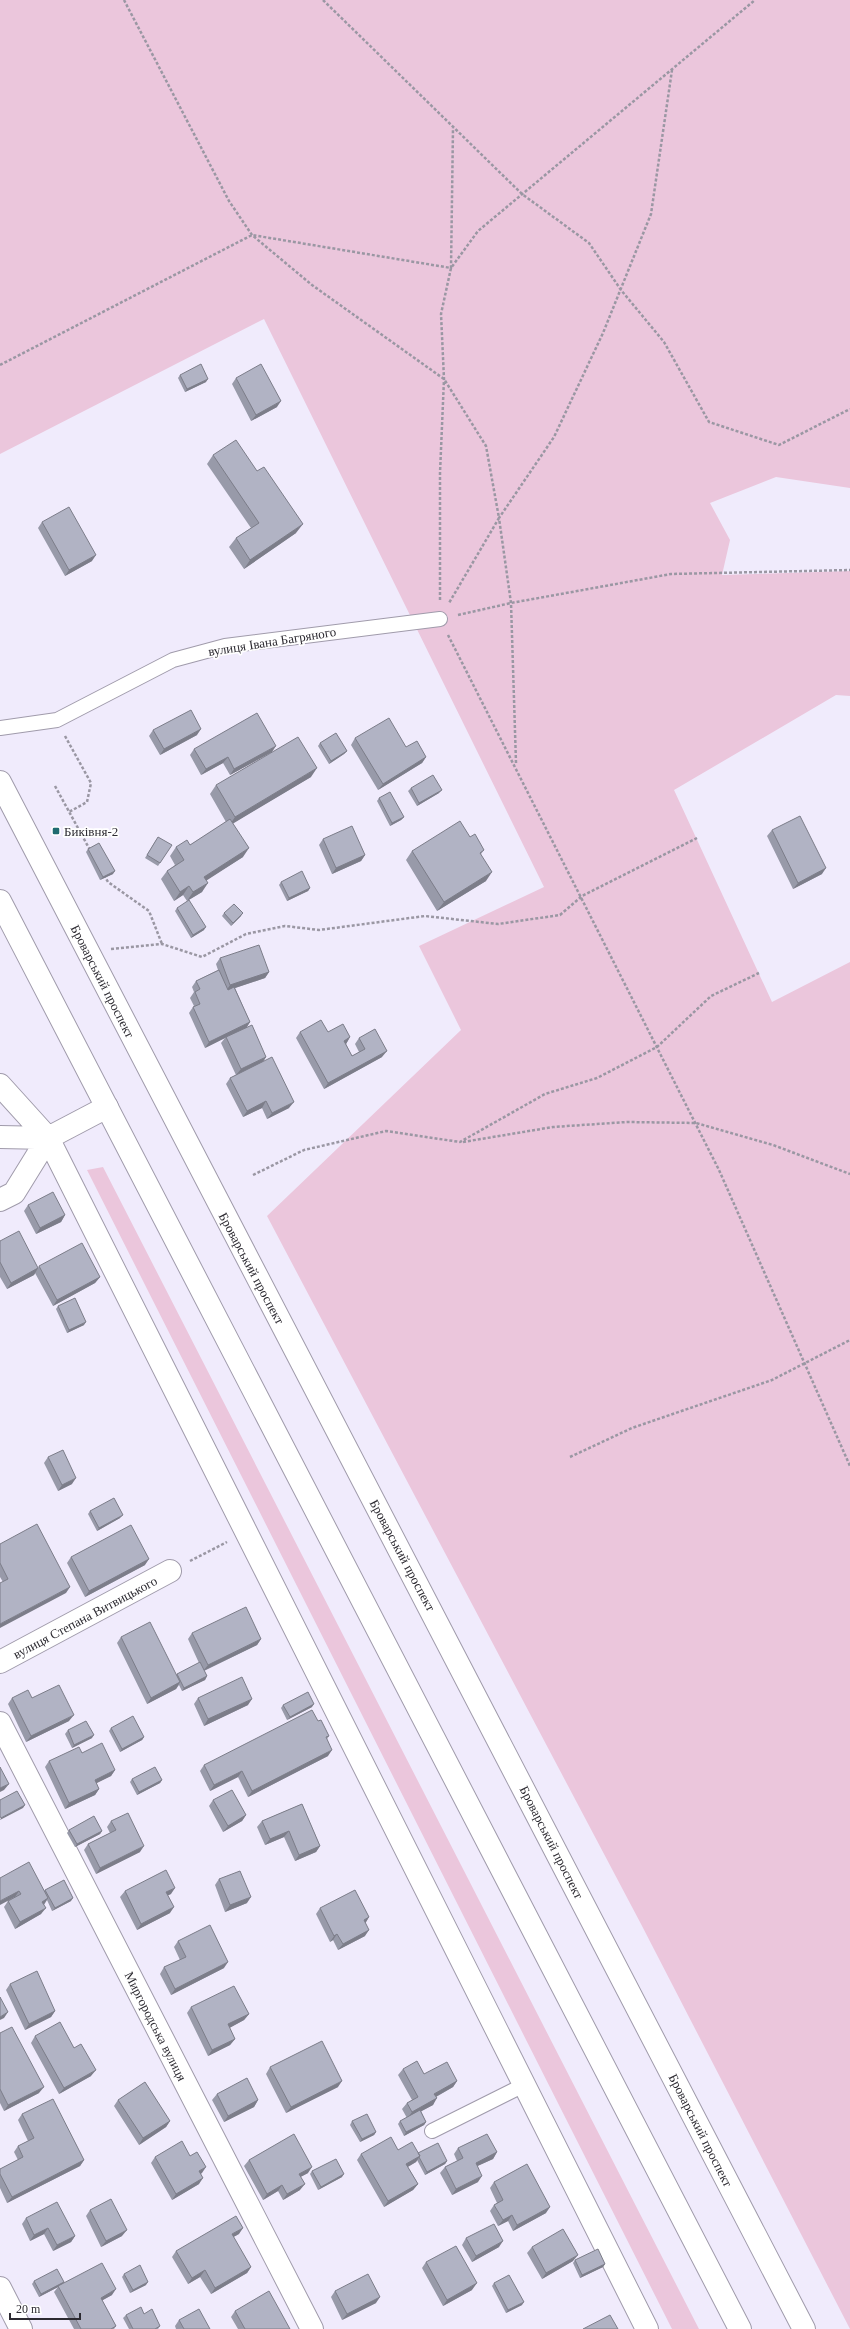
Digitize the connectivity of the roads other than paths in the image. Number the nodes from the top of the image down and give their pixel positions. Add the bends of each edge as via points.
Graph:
1 (440, 619) road end
2 (0, 728) edge
3 (0, 782) edge
4 (0, 901) edge
5 (0, 1085) edge
6 (107, 1107) junction
7 (0, 1137) edge
8 (48, 1138) junction
9 (0, 1200) edge
10 (170, 1571) road end
11 (0, 1662) edge
12 (0, 1723) edge
13 (524, 2085) junction
14 (432, 2131) dead end
15 (0, 2288) edge
16 (21, 2329) edge
17 (312, 2329) edge
18 (647, 2329) edge
19 (740, 2329) edge
20 (804, 2329) edge

1 - 2 lane, вулиця Івана Багряного via 224,646 173,660 57,720
3 - 20 main road, Броварський проспект
4 - 6 main road
5 - 8 main road
6 - 8 main road
6 - 19 main road
7 - 8 main road
8 - 9 main road via 14,1193
8 - 13 main road
10 - 11 main road, вулиця Степана Витвицького
12 - 17 main road, Миргородська вулиця
13 - 14 lane
13 - 18 main road
15 - 16 main road

